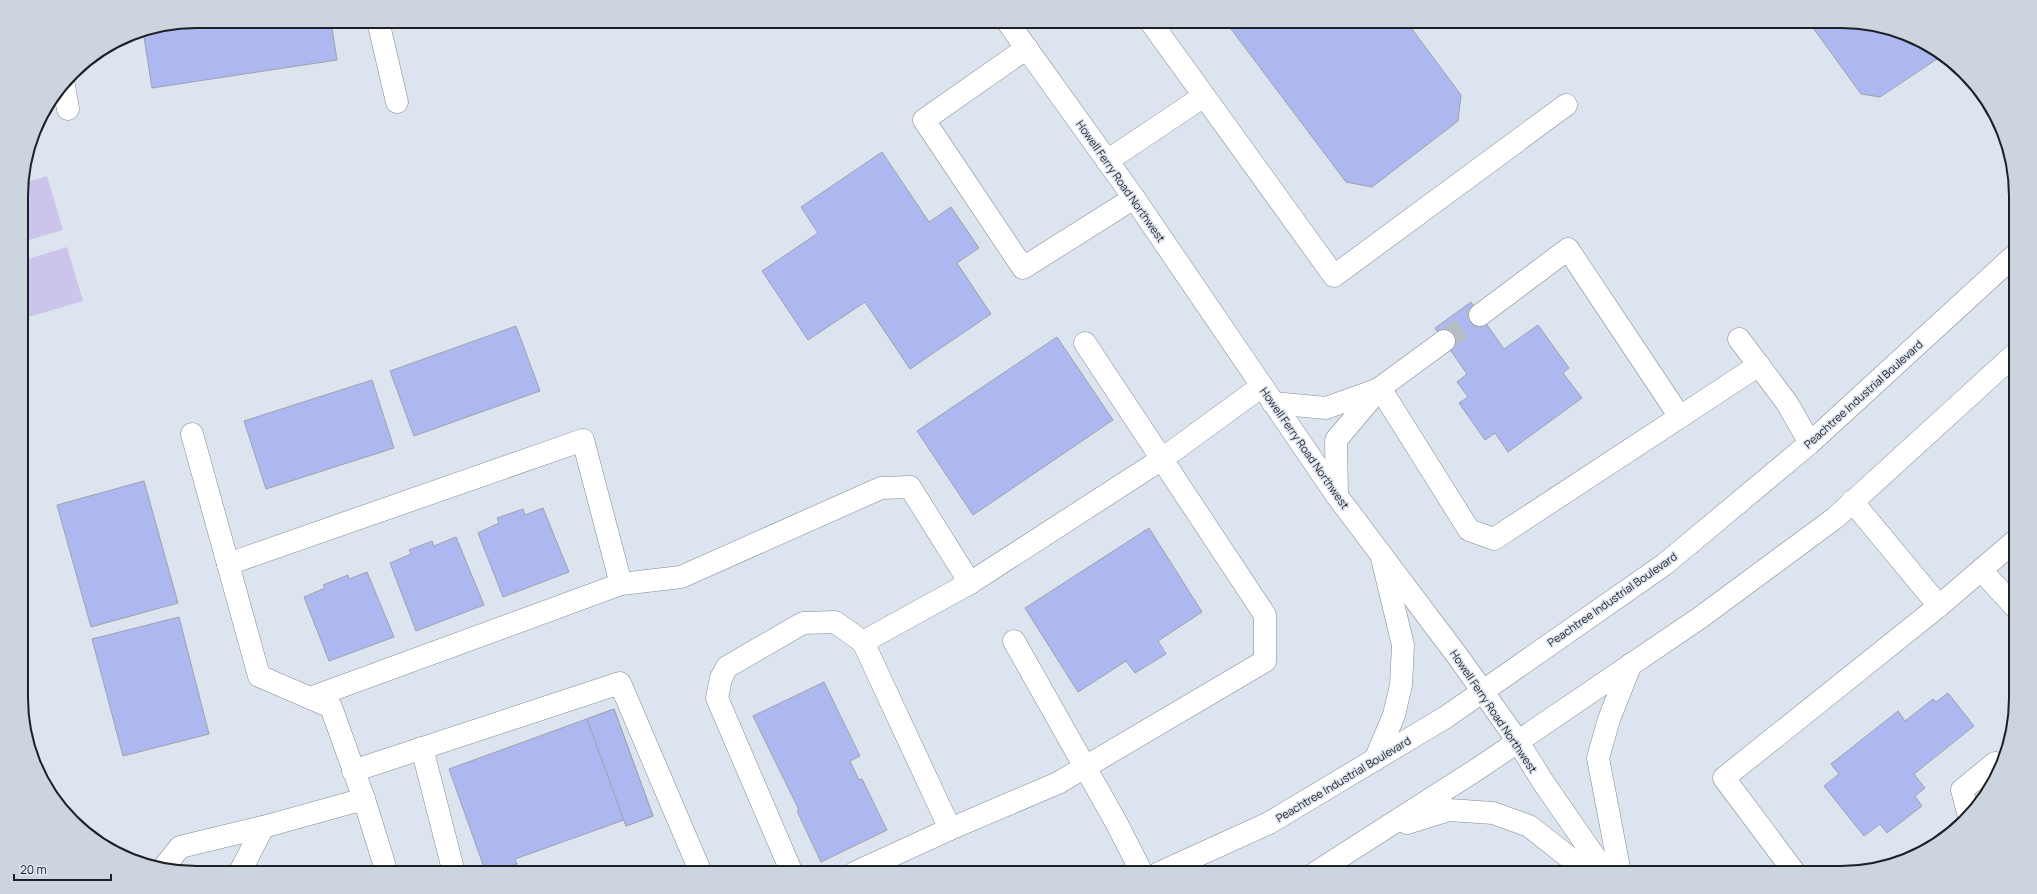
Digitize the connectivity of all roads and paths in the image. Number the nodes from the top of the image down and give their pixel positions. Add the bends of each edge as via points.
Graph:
1 (380, 28) edge
2 (1012, 28) edge
3 (1155, 28) edge
4 (1027, 48) junction
5 (65, 91) edge
6 (1204, 96) junction
7 (397, 102) dead end
8 (1566, 105) dead end
9 (68, 109) dead end
10 (1107, 161) junction
11 (1134, 198) junction
12 (2009, 260) edge
13 (1480, 314) tunnel mouth
14 (1740, 339) dead end
15 (1444, 341) tunnel mouth
16 (1085, 343) dead end
17 (2009, 359) edge
18 (1759, 365) junction
19 (1380, 388) junction
20 (1267, 395) junction
21 (1680, 417) junction
22 (192, 434) dead end
23 (1810, 442) junction
24 (1162, 459) junction
25 (1337, 496) junction
26 (1852, 501) junction
27 (2009, 546) edge
28 (1381, 554) junction
29 (228, 564) junction
30 (1981, 570) junction
31 (621, 584) junction
32 (970, 584) junction
33 (2009, 600) edge
34 (1940, 606) junction
35 (1014, 641) dead end
36 (863, 642) junction
37 (1631, 664) junction
38 (1482, 691) junction
39 (310, 698) junction
40 (1517, 740) junction
41 (422, 748) junction
42 (1375, 760) junction
43 (1995, 763) dead end
44 (1086, 767) junction
45 (353, 771) junction
46 (364, 799) junction
47 (1967, 809) edge
48 (263, 827) junction
49 (950, 829) junction
50 (1385, 829) junction
51 (167, 864) edge
52 (243, 866) edge
53 (385, 866) edge
54 (452, 866) edge
55 (698, 866) edge
56 (789, 866) edge
57 (869, 866) edge
58 (1138, 866) edge
59 (1175, 866) edge
60 (1326, 866) edge
61 (1580, 866) edge
62 (1601, 866) edge
63 (1619, 866) edge
64 (1789, 866) edge

1 - 7 main road
2 - 4 main road, Howell Ferry Road Northwest
3 - 6 main road
4 - 10 main road, Howell Ferry Road Northwest
4 - 11 main road via 924,120 1023,268
5 - 9 main road
6 - 8 main road via 1334,276
6 - 10 main road
10 - 11 main road, Howell Ferry Road Northwest
11 - 20 main road, Howell Ferry Road Northwest
12 - 23 main road, Peachtree Industrial Boulevard
13 - 21 main road via 1568,249
14 - 18 main road
15 - 19 main road
16 - 24 main road
17 - 26 main road
18 - 21 main road
18 - 23 main road via 1787,403
19 - 20 main road via 1326,408
19 - 21 main road via 1469,530 1494,539
19 - 25 main road via 1336,440
20 - 24 main road
20 - 25 main road, Howell Ferry Road Northwest
22 - 29 main road
23 - 38 main road, Peachtree Industrial Boulevard via 1665,564
24 - 32 main road
24 - 44 main road via 1265,615 1265,661
25 - 28 main road, Howell Ferry Road Northwest
26 - 34 main road
26 - 37 main road via 1835,518 1701,617
27 - 30 main road
28 - 38 main road, Howell Ferry Road Northwest
28 - 42 main road via 1403,645 1401,685 1394,715
29 - 31 main road via 583,440
29 - 39 main road via 259,676
30 - 33 main road
30 - 34 main road
31 - 32 main road via 681,577 881,488 910,486
31 - 39 main road
32 - 36 main road
34 - 64 main road via 1724,778
35 - 44 main road
36 - 49 main road
36 - 56 main road via 835,622 803,623 727,667 721,678 717,698
37 - 40 main road
37 - 63 main road via 1609,719 1598,758
38 - 40 main road, Howell Ferry Road Northwest
38 - 42 main road, Peachtree Industrial Boulevard via 1446,717
39 - 45 main road via 331,708
40 - 50 main road
40 - 62 main road, Howell Ferry Road Northwest
41 - 45 main road
41 - 54 main road
41 - 55 main road via 620,683
42 - 59 main road, Peachtree Industrial Boulevard via 1269,823
43 - 47 main road via 1962,790
44 - 49 main road via 1058,783
44 - 58 main road
45 - 46 main road
46 - 48 main road
46 - 53 main road
48 - 51 main road via 180,847
48 - 52 main road
49 - 57 main road
50 - 60 main road
50 - 61 main road via 1449,810 1493,813 1529,826

